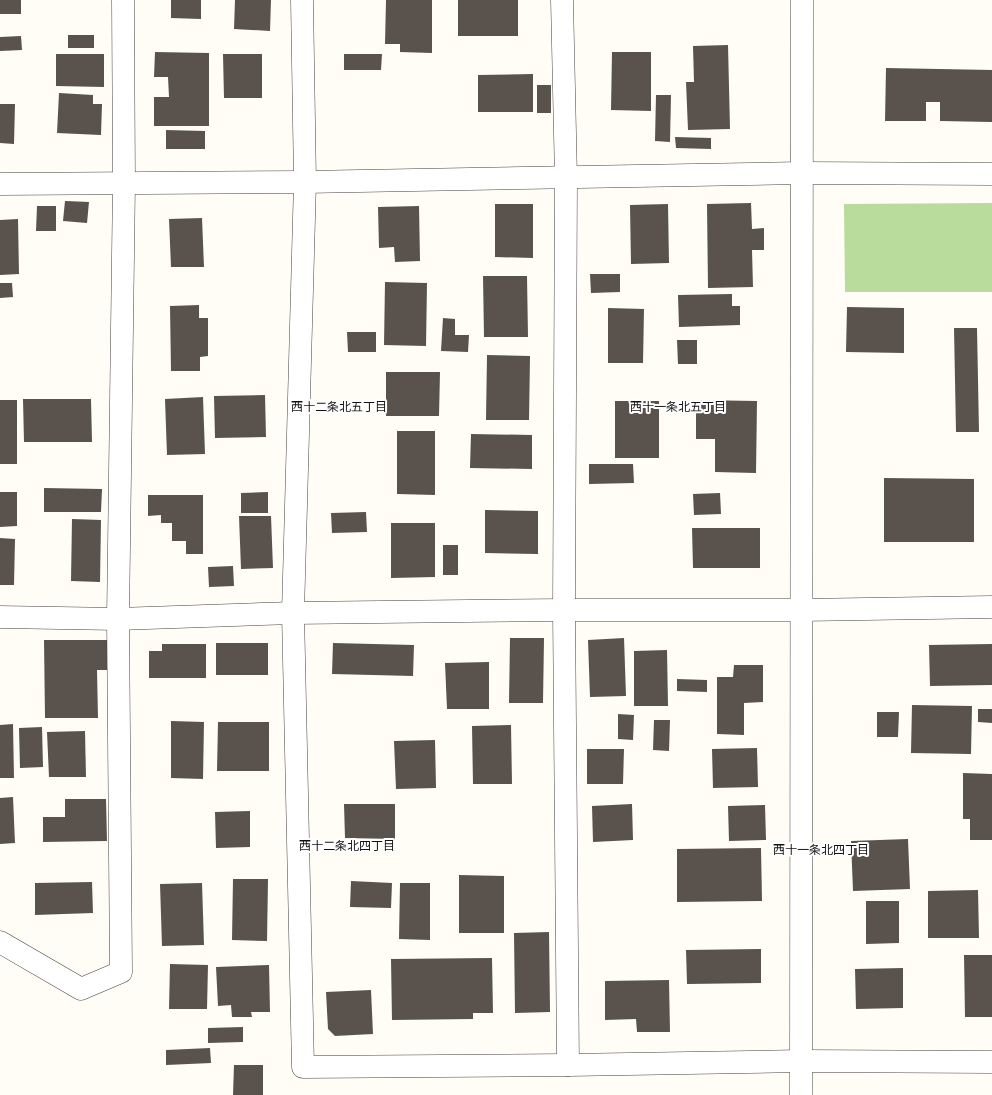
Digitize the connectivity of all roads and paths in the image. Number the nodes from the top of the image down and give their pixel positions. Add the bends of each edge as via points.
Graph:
1 (123, 0) edge
2 (302, 0) edge
3 (562, 0) edge
4 (802, 0) edge
5 (801, 173) junction
6 (992, 174) edge
7 (566, 178) junction
8 (305, 182) junction
9 (124, 183) junction
10 (0, 184) edge
11 (992, 607) edge
12 (564, 610) junction
13 (802, 610) junction
14 (293, 613) junction
15 (0, 617) edge
16 (118, 619) junction
17 (0, 942) edge
18 (800, 1061) junction
19 (992, 1062) edge
20 (568, 1065) junction
21 (801, 1095) edge

1 - 9 street
2 - 8 street
3 - 7 street
4 - 5 street
5 - 6 street
5 - 7 street
5 - 13 street
7 - 8 street
7 - 12 street
8 - 9 street
8 - 14 street
9 - 10 street
9 - 16 street
11 - 13 street
12 - 13 street
12 - 14 street
12 - 20 street
13 - 18 street
14 - 16 street
14 - 20 street via 303,1067
15 - 16 street
16 - 17 street via 121,972 81,989
18 - 19 street
18 - 20 street
18 - 21 street

